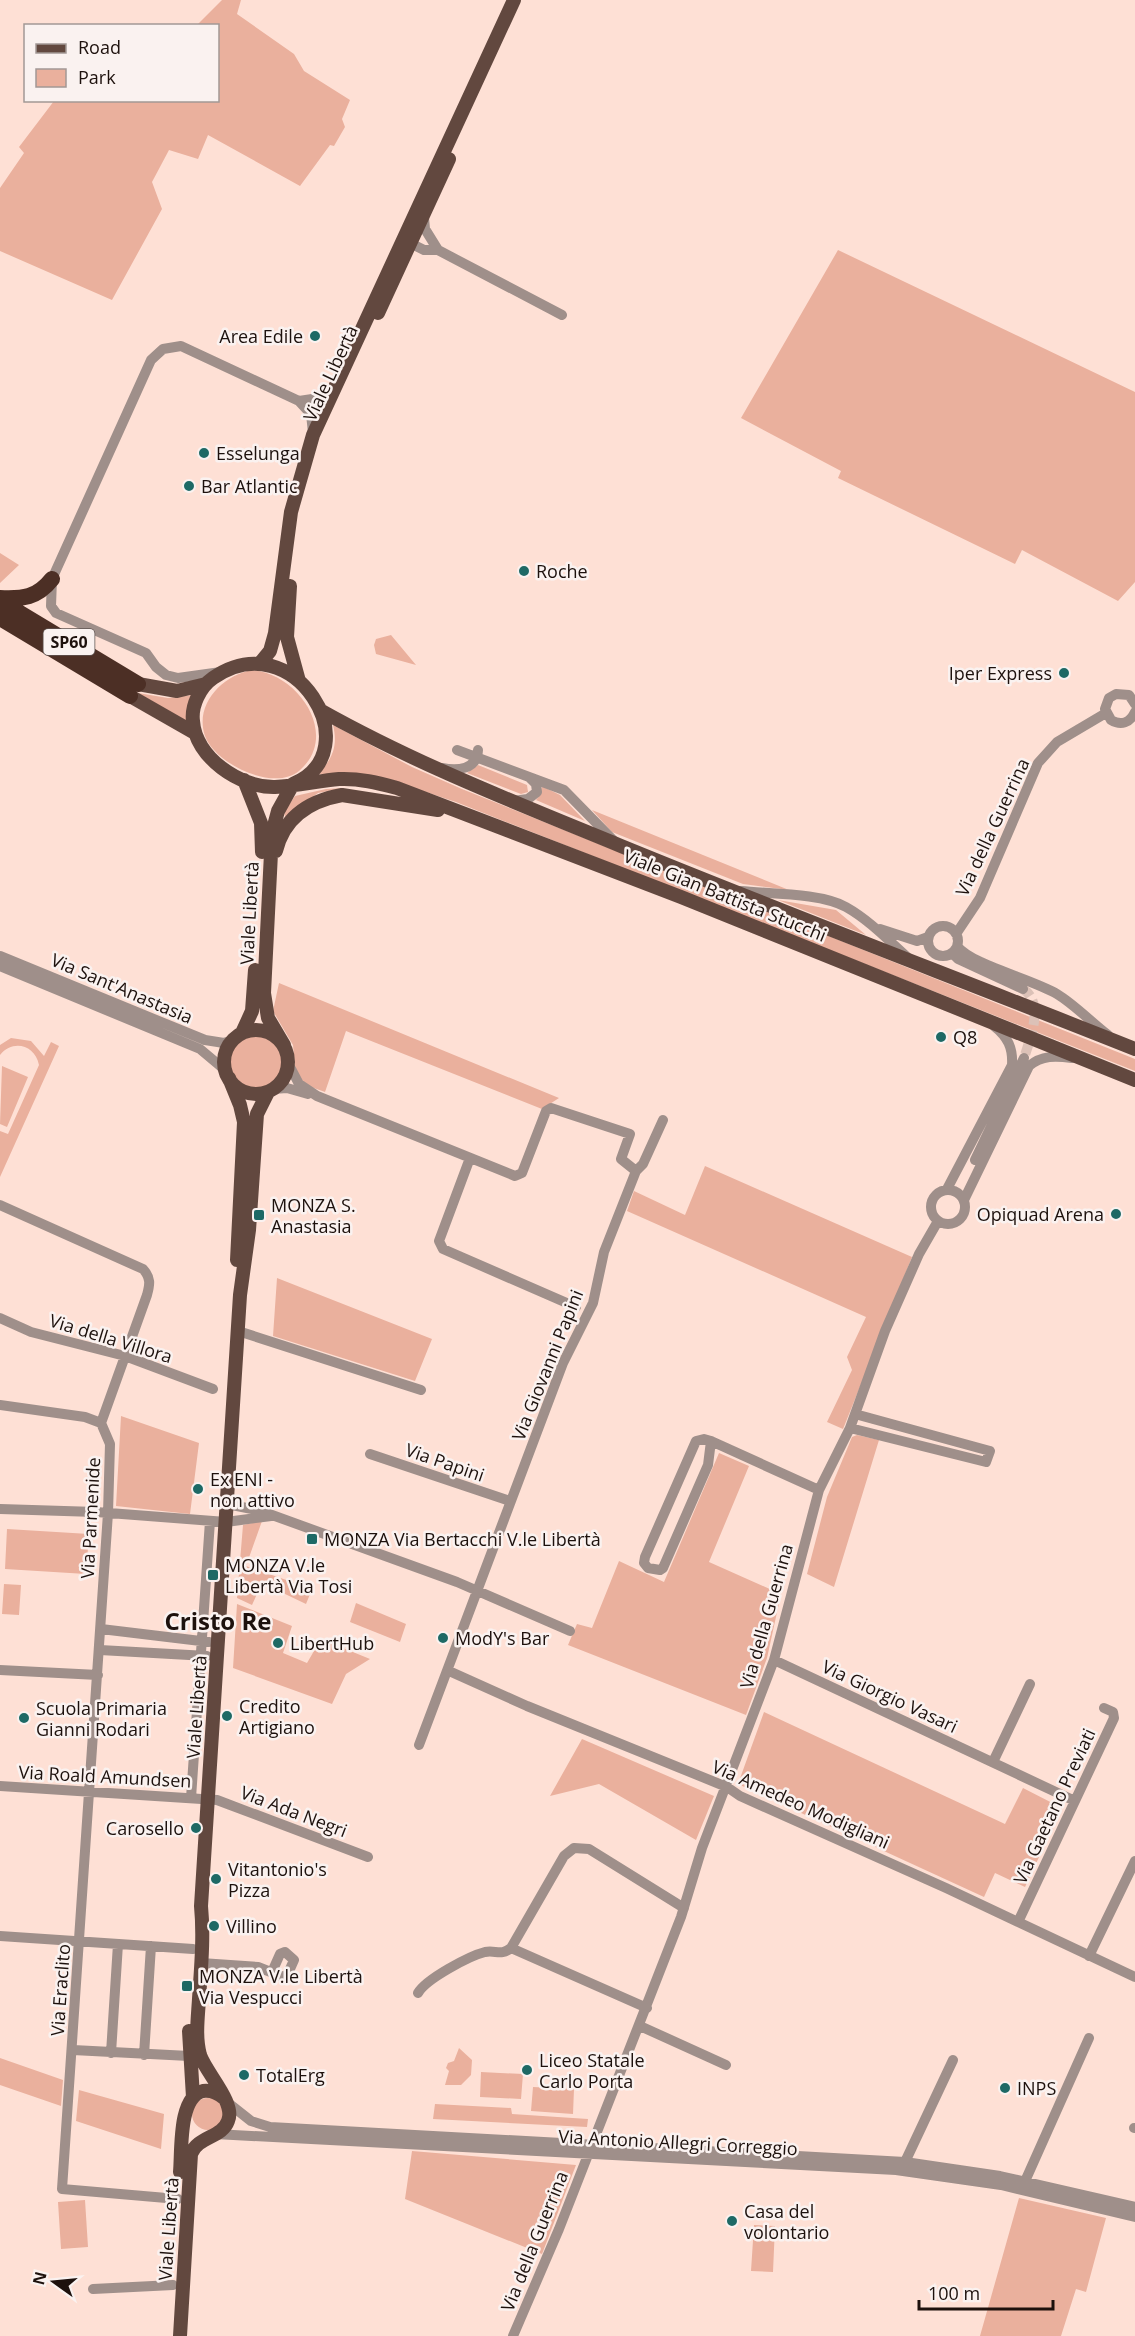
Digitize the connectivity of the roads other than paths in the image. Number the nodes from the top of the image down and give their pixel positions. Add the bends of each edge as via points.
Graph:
1 (514, 0) edge
2 (421, 212) junction
3 (412, 244) junction
4 (438, 250) junction
5 (562, 315) dead end
6 (333, 391) junction
7 (299, 401) junction
8 (313, 435) junction
9 (52, 579) junction
10 (0, 600) edge
11 (0, 618) edge
12 (261, 662) junction
13 (224, 671) junction
14 (299, 681) junction
15 (206, 684) junction
16 (134, 690) junction
17 (1135, 703) edge
18 (320, 710) junction
19 (1106, 713) junction
20 (1134, 716) edge
21 (194, 732) junction
22 (457, 750) dead end
23 (477, 753) junction
24 (498, 758) dead end
25 (433, 766) junction
26 (506, 768) junction
27 (530, 777) junction
28 (244, 780) junction
29 (293, 784) junction
30 (511, 801) junction
31 (477, 817) junction
32 (617, 844) junction
33 (270, 880) junction
34 (728, 890) junction
35 (968, 914) junction
36 (945, 926) junction
37 (876, 927) junction
38 (957, 934) junction
39 (928, 937) junction
40 (955, 950) junction
41 (0, 956) edge
42 (914, 963) junction
43 (0, 966) edge
44 (1023, 989) tunnel mouth
45 (990, 1022) junction
46 (237, 1037) junction
47 (1118, 1042) junction
48 (284, 1045) junction
49 (1135, 1049) edge
50 (1024, 1058) tunnel mouth
51 (1079, 1058) junction
52 (288, 1063) junction
53 (227, 1074) junction
54 (1135, 1080) edge
55 (270, 1090) junction
56 (317, 1095) junction
57 (663, 1120) dead end
58 (470, 1158) junction
59 (636, 1171) junction
60 (947, 1189) junction
61 (962, 1197) junction
62 (0, 1205) edge
63 (938, 1221) junction
64 (240, 1295) junction
65 (576, 1307) dead end
66 (0, 1318) edge
67 (238, 1331) junction
68 (125, 1356) junction
69 (213, 1389) dead end
70 (421, 1390) dead end
71 (0, 1405) edge
72 (855, 1414) junction
73 (101, 1423) junction
74 (850, 1428) junction
75 (711, 1441) junction
76 (370, 1454) dead end
77 (819, 1490) junction
78 (510, 1501) junction
79 (227, 1504) junction
80 (0, 1509) edge
81 (108, 1513) junction
82 (272, 1516) junction
83 (210, 1521) junction
84 (226, 1522) junction
85 (477, 1592) junction
86 (101, 1629) junction
87 (570, 1632) dead end
88 (202, 1641) junction
89 (218, 1642) junction
90 (100, 1650) junction
91 (201, 1655) junction
92 (217, 1657) junction
93 (774, 1660) junction
94 (0, 1670) edge
95 (449, 1671) junction
96 (98, 1675) junction
97 (1030, 1684) dead end
98 (1104, 1708) dead end
99 (419, 1745) dead end
100 (993, 1762) junction
101 (0, 1786) edge
102 (727, 1787) junction
103 (90, 1793) junction
104 (191, 1798) junction
105 (208, 1798) junction
106 (1075, 1801) junction
107 (368, 1857) dead end
108 (1135, 1861) edge
109 (201, 1906) junction
110 (684, 1908) junction
111 (1018, 1922) junction
112 (0, 1936) edge
113 (81, 1941) junction
114 (118, 1944) junction
115 (151, 1946) junction
116 (512, 1948) junction
117 (193, 1949) junction
118 (1089, 1956) junction
119 (201, 1963) junction
120 (272, 1972) dead end
121 (1135, 1977) edge
122 (418, 1993) dead end
123 (647, 2008) junction
124 (640, 2026) junction
125 (1089, 2038) dead end
126 (73, 2050) junction
127 (111, 2053) junction
128 (144, 2055) junction
129 (189, 2056) junction
130 (952, 2060) dead end
131 (726, 2065) dead end
132 (226, 2101) junction
133 (190, 2102) junction
134 (213, 2134) junction
135 (588, 2150) junction
136 (905, 2162) junction
137 (1022, 2188) junction
138 (178, 2199) junction
139 (1135, 2207) edge
140 (1135, 2217) edge
141 (173, 2285) junction
142 (93, 2289) dead end
143 (172, 2336) edge
144 (180, 2336) edge
145 (513, 2336) edge

1 - 2 main road, Viale Libertà
2 - 3 main road, Viale Libertà
2 - 4 street via 425,229
2 - 6 main road, Viale Libertà
3 - 4 street via 424,250
3 - 14 main road, Viale Libertà via 321,432 309,471 295,531 287,629 288,648
4 - 5 street
6 - 7 street
6 - 8 main road, Viale Libertà
7 - 8 street via 313,418
7 - 9 street via 181,346 163,349 151,360
8 - 12 main road, Viale Libertà via 291,512 273,644
9 - 10 highway via 42,592 24,600
9 - 13 street via 51,606 56,613 146,653 166,675 178,678
10 - 16 highway, Viale Gian Battista Stucchi / SP60
11 - 16 highway, Viale Gian Battista Stucchi / SP60
12 - 13 main road, Viale Gian Battista Stucchi
12 - 14 main road, Viale Gian Battista Stucchi via 280,668
13 - 15 main road, Viale Gian Battista Stucchi
14 - 18 main road, Viale Gian Battista Stucchi
15 - 16 main road, Viale Gian Battista Stucchi / SP60 via 177,691
15 - 21 main road via 194,706
16 - 21 main road, Viale Gian Battista Stucchi / SP60
17 - 19 street, Via della Guerrina via 1129,696 1116,694 1107,702
18 - 25 main road, Viale Gian Battista Stucchi
18 - 29 main road, Viale Gian Battista Stucchi via 326,733 323,759 311,774
19 - 20 street via 1120,723
19 - 35 street, Via della Guerrina via 1057,742 1038,763 980,898
21 - 28 main road, Viale Gian Battista Stucchi via 208,756
22 - 23 street
23 - 25 street via 464,769
23 - 26 street
24 - 26 street
25 - 30 main road, Viale Gian Battista Stucchi
26 - 27 street
27 - 30 street via 537,792 521,801
27 - 32 street via 564,790
28 - 29 main road, Viale Gian Battista Stucchi via 266,786
28 - 46 main road, Viale Libertà via 259,816 263,846 253,1007
29 - 31 main road, Viale Gian Battista Stucchi via 340,779 378,783
29 - 33 main road, Viale Libertà via 274,821
30 - 32 main road, Viale Gian Battista Stucchi
31 - 33 main road via 376,799 342,795 326,798 302,809 286,826 277,845
31 - 45 main road, Viale Gian Battista Stucchi
32 - 34 main road, Viale Gian Battista Stucchi
33 - 48 main road, Viale Libertà via 264,993 268,1018
34 - 37 street via 830,901 845,906
34 - 42 main road, Viale Gian Battista Stucchi
35 - 36 street, Via della Guerrina
35 - 38 street, Via della Guerrina
36 - 38 street
36 - 39 street via 933,929
37 - 39 street via 917,942
37 - 42 street
38 - 40 street
39 - 40 street via 932,952 942,956
40 - 44 street via 958,959
40 - 47 street via 1058,995
41 - 46 street, Via Sant'Anastasia via 205,1040 224,1043
42 - 47 main road, Viale Gian Battista Stucchi
43 - 53 street, Via Sant'Anastasia via 195,1047
45 - 51 main road, Viale Gian Battista Stucchi
45 - 60 street via 1009,1042 1012,1065
46 - 48 main road via 264,1031
46 - 53 main road via 225,1054
47 - 49 main road, Viale Gian Battista Stucchi
48 - 52 main road
50 - 61 street
51 - 54 main road, Viale Gian Battista Stucchi
51 - 61 street via 1053,1056 1029,1066
52 - 55 main road via 284,1078
52 - 56 street via 299,1084
53 - 55 main road via 246,1092
53 - 64 main road, Viale Libertà via 244,1122 237,1252
55 - 56 street via 287,1088
55 - 64 main road, Viale Libertà via 257,1114
56 - 58 street
57 - 59 street, Via Giovanni Papini
58 - 59 street via 514,1176 522,1173 546,1111 551,1108 630,1134 621,1160
58 - 65 street via 442,1227 439,1241 443,1249
59 - 78 street, Via Giovanni Papini via 604,1252 593,1303 563,1363
60 - 61 street
60 - 63 street via 933,1199 931,1211
61 - 63 street via 965,1210 960,1219 949,1224
62 - 68 street via 148,1274 151,1282
63 - 72 street, Via della Guerrina via 890,1320
64 - 67 main road, Viale Libertà
66 - 68 street, Via della Villora via 31,1332
67 - 70 street
67 - 79 main road, Viale Libertà
68 - 69 street, Via della Villora
68 - 73 street
71 - 73 street via 85,1417
72 - 74 street, Via della Guerrina
72 - 74 street via 990,1451 986,1462
73 - 81 street, Via Parmenide via 110,1444
74 - 77 street, Via della Guerrina
75 - 75 street via 696,1441 691,1449 645,1557 648,1568 663,1568 708,1465
75 - 77 street
76 - 78 street, Via Papini
77 - 93 street, Via della Guerrina
78 - 85 street, Via Giovanni Papini
79 - 82 street
79 - 84 main road, Viale Libertà
80 - 81 street
81 - 83 street
81 - 86 street, Via Parmenide
82 - 84 street
82 - 85 street
83 - 84 street
83 - 88 street, Viale Libertà
84 - 89 main road, Viale Libertà
85 - 87 street
85 - 95 street, Via Giovanni Papini
86 - 88 street
86 - 90 street, Via Parmenide
88 - 89 street
88 - 91 street, Viale Libertà
89 - 92 main road, Viale Libertà
90 - 91 street
90 - 96 street, Via Parmenide
91 - 92 street
91 - 104 street, Viale Libertà
92 - 105 main road, Viale Libertà
93 - 100 street, Via Giorgio Vasari
93 - 102 street, Via della Guerrina
94 - 96 street
95 - 99 street, Via Giovanni Papini
95 - 102 street, Via Amedeo Modigliani
96 - 103 street, Via Parmenide
97 - 100 street
98 - 106 street, Via Gaetano Previati via 1113,1712 1114,1718
100 - 106 street, Via Giorgio Vasari
101 - 103 street, Via Roald Amundsen
102 - 110 street, Via della Guerrina via 702,1848
102 - 111 street, Via Amedeo Modigliani
103 - 104 street, Via Roald Amundsen
103 - 113 street, Via Eraclito
104 - 105 street, Via Roald Amundsen
105 - 107 street, Via Ada Negri
105 - 109 main road, Viale Libertà
106 - 111 street, Via Gaetano Previati
108 - 118 street
109 - 117 main road, Viale Libertà
109 - 119 main road, Viale Libertà
110 - 116 street via 589,1849 574,1848 564,1856
110 - 123 street, Via della Guerrina
111 - 118 street, Via Amedeo Modigliani
112 - 113 street
113 - 114 street
113 - 126 street, Via Eraclito
114 - 115 street
114 - 127 street
115 - 117 street
115 - 128 street
116 - 122 street via 502,1954 486,1952 429,1980
116 - 123 street
117 - 129 main road, Viale Libertà
118 - 121 street, Via Amedeo Modigliani
119 - 120 street via 258,1967
119 - 132 main road, Viale Libertà via 198,2046 205,2067
123 - 124 street, Via della Guerrina
124 - 131 street
124 - 135 street, Via della Guerrina
125 - 137 street
126 - 127 street
126 - 138 street, Via Eraclito via 62,2189
127 - 128 street
128 - 129 street
129 - 133 main road, Viale Libertà
130 - 136 street
132 - 133 main road via 209,2091
132 - 134 main road, Viale Libertà via 228,2121
132 - 135 street, Via Antonio Allegri Correggio via 245,2118 270,2127
133 - 134 main road, Viale Libertà via 186,2118 192,2128 201,2134
133 - 138 main road, Viale Libertà
134 - 135 street, Via Antonio Allegri Correggio
134 - 144 main road, Viale Libertà via 197,2144 191,2154
135 - 136 street, Via Antonio Allegri Correggio
135 - 137 street, Via Antonio Allegri Correggio via 896,2170
135 - 145 street, Via della Guerrina
136 - 137 street, Via Antonio Allegri Correggio
137 - 139 street, Via Antonio Allegri Correggio
137 - 140 street, Via Antonio Allegri Correggio
138 - 141 main road, Viale Libertà
141 - 142 street, Viale Libertà
141 - 143 main road, Viale Libertà

